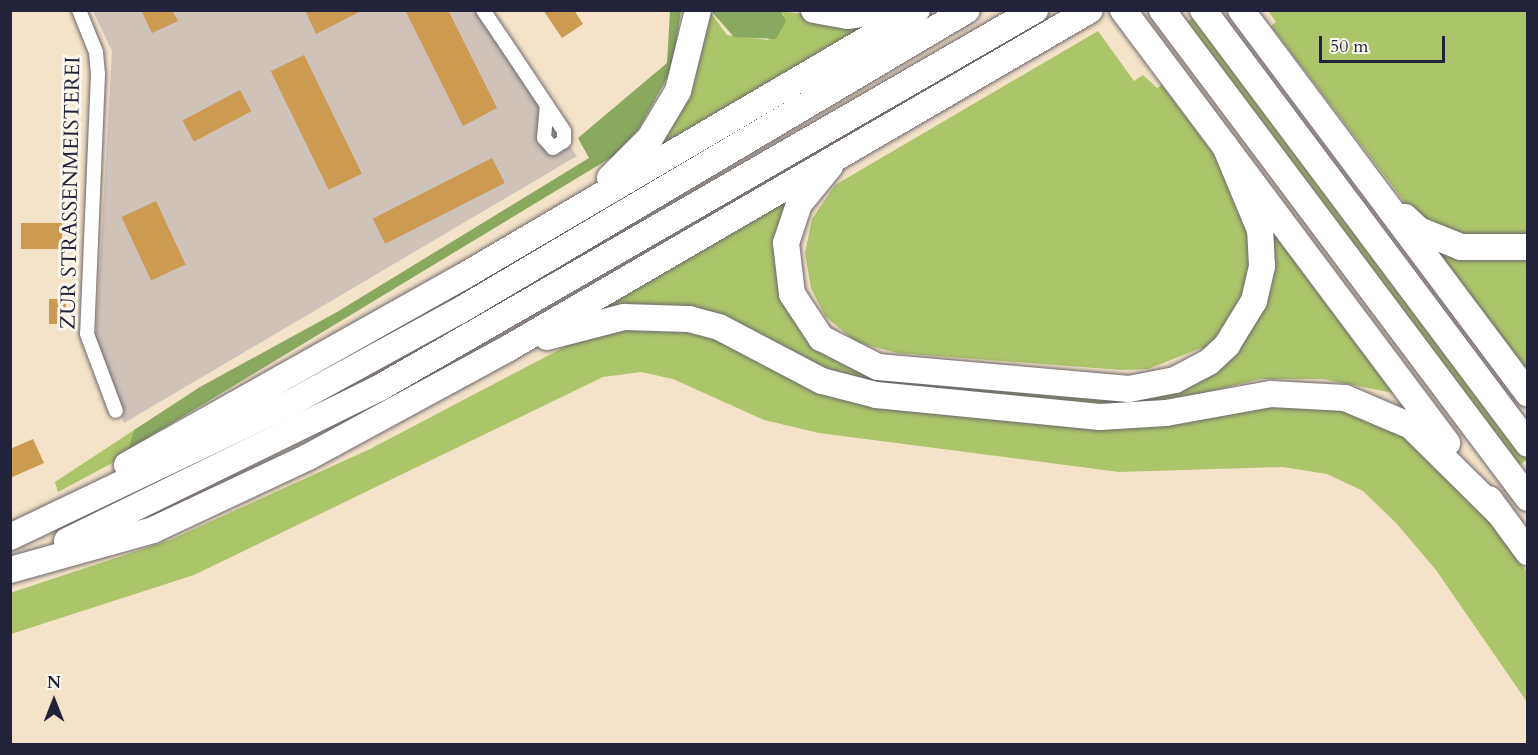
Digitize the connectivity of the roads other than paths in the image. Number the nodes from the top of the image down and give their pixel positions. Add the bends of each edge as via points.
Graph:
1 (79, 10) edge
2 (483, 10) edge
3 (698, 10) edge
4 (814, 10) edge
5 (891, 10) edge
6 (917, 10) edge
7 (967, 10) edge
8 (1035, 10) edge
9 (1090, 10) edge
10 (1123, 10) edge
11 (1241, 10) edge
12 (1203, 11) edge
13 (1168, 19) edge
14 (547, 105) dead end
15 (852, 144) junction
16 (1225, 146) junction
17 (1372, 184) junction
18 (574, 211) junction
19 (1527, 247) edge
20 (507, 349) junction
21 (1527, 393) edge
22 (116, 411) dead end
23 (1527, 444) edge
24 (1527, 498) edge
25 (1499, 513) junction
26 (17, 534) edge
27 (1527, 552) edge
28 (10, 568) edge

1 - 22 street, ZUR STRASSENMEISTEREI via 96,52 98,74 87,334
2 - 14 street
3 - 18 highway via 688,66 666,114 650,138
4 - 5 highway via 847,16
6 - 18 highway
7 - 26 highway via 459,311 277,410
8 - 28 highway via 381,387
9 - 15 highway
10 - 16 highway
11 - 17 highway
12 - 23 highway
13 - 24 highway
15 - 16 highway via 799,204 786,243 792,294 821,338 878,367 1103,389 1152,387 1195,371 1227,345 1247,316 1259,284 1263,249 1256,216
15 - 20 highway
16 - 25 highway
17 - 19 highway via 1419,230 1437,238 1486,250
17 - 21 highway
18 - 26 highway via 83,488
20 - 25 highway via 608,320 662,316 719,327 822,381 947,404 1134,417 1241,396 1296,393 1345,398 1411,426
20 - 28 highway via 184,517
25 - 27 highway

